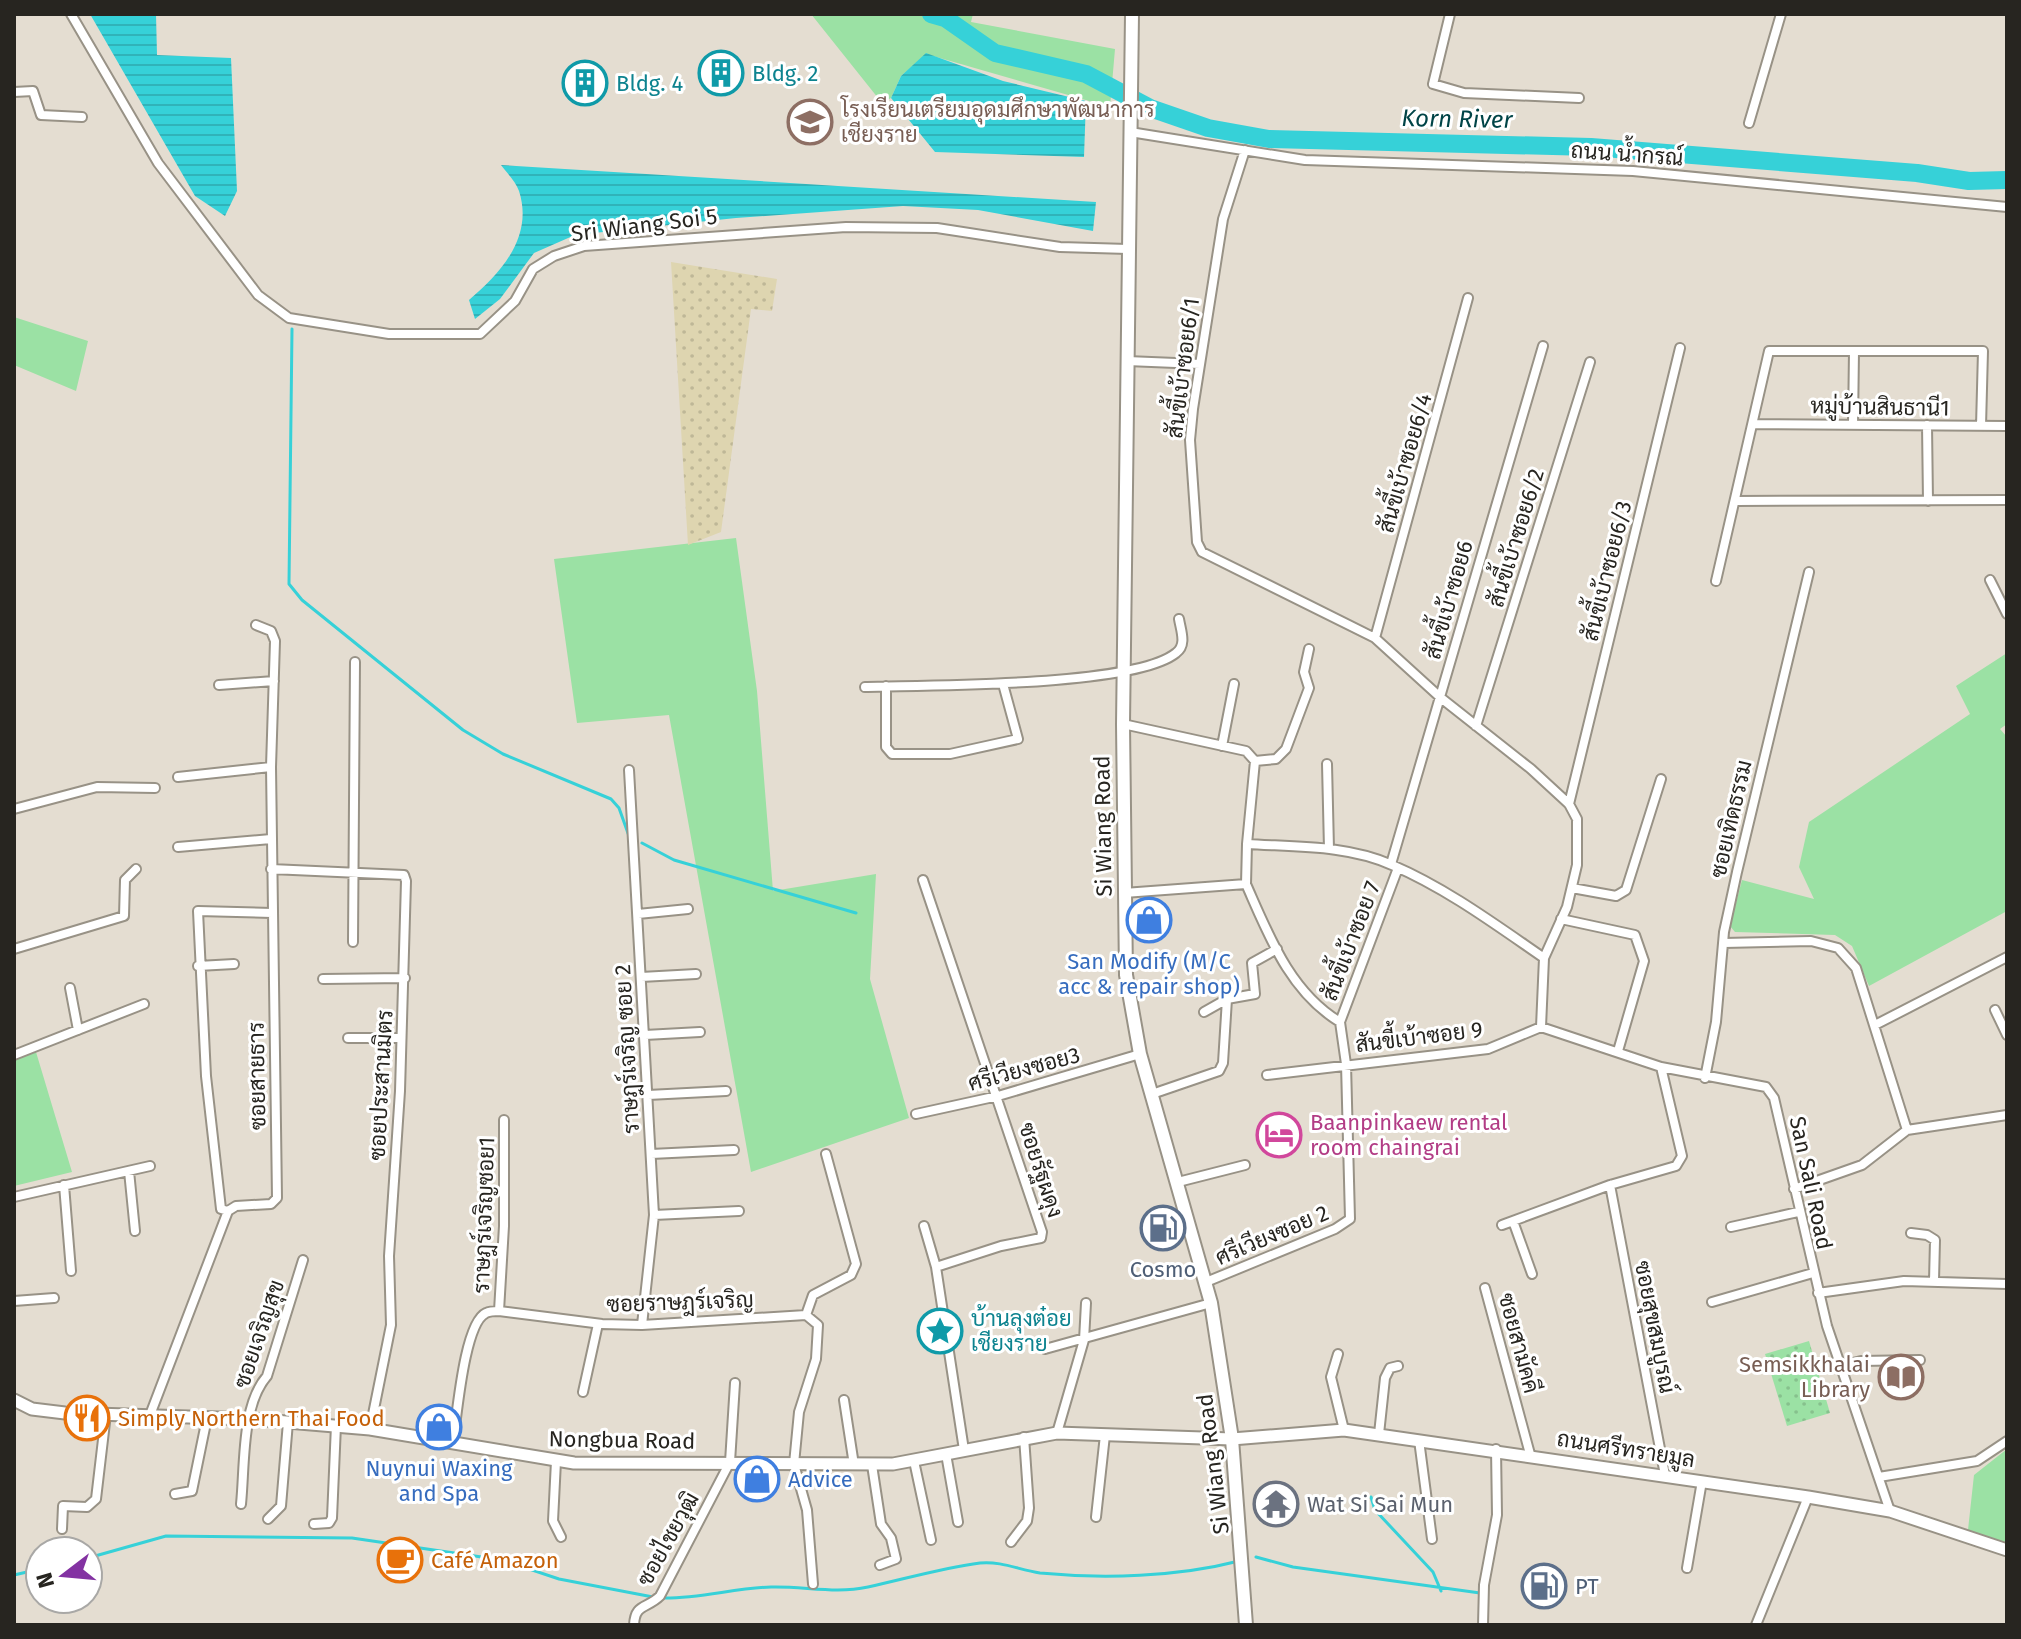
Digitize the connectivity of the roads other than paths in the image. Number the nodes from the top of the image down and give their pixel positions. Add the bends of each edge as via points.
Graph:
1 (71, 14) edge
2 (1132, 14) edge
3 (1450, 14) edge
4 (1781, 14) edge
5 (14, 92) edge
6 (1579, 98) dead end
7 (82, 117) dead end
8 (1749, 123) dead end
9 (1130, 132) junction
10 (1245, 150) junction
11 (2007, 207) edge
12 (1128, 249) junction
13 (1468, 298) dead end
14 (1543, 346) dead end
15 (1680, 348) dead end
16 (1854, 351) junction
17 (1127, 361) junction
18 (1590, 362) dead end
19 (1200, 364) junction
20 (1753, 424) junction
21 (1853, 425) junction
22 (1927, 425) junction
23 (1981, 426) junction
24 (2007, 426) edge
25 (2007, 500) edge
26 (1736, 501) junction
27 (1928, 501) junction
28 (1809, 572) dead end
29 (1990, 580) dead end
30 (1716, 581) dead end
31 (2007, 614) edge
32 (1179, 619) dead end
33 (256, 625) dead end
34 (1375, 638) junction
35 (1309, 649) dead end
36 (355, 662) dead end
37 (1123, 671) junction
38 (274, 681) junction
39 (1003, 684) junction
40 (1234, 684) dead end
41 (219, 685) dead end
42 (886, 686) junction
43 (865, 687) dead end
44 (1441, 698) junction
45 (1123, 724) junction
46 (1476, 726) junction
47 (1222, 746) junction
48 (1255, 761) junction
49 (1327, 764) dead end
50 (271, 767) junction
51 (629, 770) dead end
52 (178, 777) dead end
53 (1661, 779) dead end
54 (155, 788) dead end
55 (1569, 804) junction
56 (16, 808) edge
57 (271, 839) junction
58 (1247, 844) junction
59 (178, 847) dead end
60 (1329, 849) junction
61 (1395, 866) junction
62 (136, 869) dead end
63 (271, 869) junction
64 (353, 872) junction
65 (923, 880) dead end
66 (1246, 884) junction
67 (1572, 888) junction
68 (1124, 893) junction
69 (688, 909) dead end
70 (272, 913) junction
71 (638, 914) junction
72 (1561, 919) junction
73 (353, 942) dead end
74 (1724, 943) junction
75 (14, 949) edge
76 (1277, 949) junction
77 (2007, 957) edge
78 (1544, 958) junction
79 (234, 964) dead end
80 (198, 966) junction
81 (696, 974) dead end
82 (641, 977) junction
83 (405, 978) junction
84 (323, 979) dead end
85 (70, 988) dead end
86 (1227, 999) junction
87 (144, 1004) dead end
88 (1995, 1010) dead end
89 (1204, 1012) dead end
90 (1340, 1022) junction
91 (1875, 1025) junction
92 (1541, 1027) junction
93 (78, 1030) junction
94 (700, 1032) dead end
95 (645, 1035) junction
96 (2007, 1035) edge
97 (348, 1038) dead end
98 (401, 1038) junction
99 (1618, 1051) junction
100 (1140, 1054) junction
101 (14, 1055) edge
102 (1346, 1064) junction
103 (1661, 1067) junction
104 (1267, 1075) dead end
105 (1705, 1078) junction
106 (726, 1091) dead end
107 (1152, 1094) junction
108 (648, 1095) junction
109 (998, 1096) junction
110 (916, 1114) dead end
111 (2007, 1115) edge
112 (504, 1120) dead end
113 (1907, 1130) junction
114 (734, 1150) dead end
115 (651, 1154) junction
116 (826, 1154) dead end
117 (1245, 1165) dead end
118 (150, 1166) dead end
119 (129, 1171) junction
120 (1178, 1182) junction
121 (64, 1185) junction
122 (1610, 1185) junction
123 (1794, 1189) junction
124 (14, 1197) edge
125 (228, 1211) junction
126 (739, 1211) dead end
127 (1798, 1212) junction
128 (654, 1215) junction
129 (1350, 1219) joint
130 (1513, 1221) junction
131 (1502, 1225) dead end
132 (924, 1226) dead end
133 (1731, 1227) dead end
134 (135, 1231) dead end
135 (1911, 1233) dead end
136 (303, 1260) dead end
137 (936, 1267) junction
138 (71, 1271) dead end
139 (1813, 1273) junction
140 (1532, 1274) dead end
141 (1934, 1281) junction
142 (1206, 1282) junction
143 (2007, 1284) edge
144 (1485, 1288) dead end
145 (1818, 1293) junction
146 (54, 1298) dead end
147 (14, 1301) edge
148 (1712, 1302) dead end
149 (1086, 1303) dead end
150 (1211, 1303) junction
151 (499, 1311) junction
152 (806, 1315) junction
153 (598, 1324) junction
154 (642, 1325) junction
155 (1084, 1340) junction
156 (1045, 1349) dead end
157 (1338, 1354) dead end
158 (1920, 1360) dead end
159 (1398, 1366) dead end
160 (1840, 1366) junction
161 (735, 1383) dead end
162 (583, 1392) dead end
163 (14, 1400) edge
164 (844, 1400) dead end
165 (106, 1414) junction
166 (150, 1415) junction
167 (207, 1418) junction
168 (250, 1419) junction
169 (288, 1422) junction
170 (336, 1425) junction
171 (370, 1429) junction
172 (1344, 1430) junction
173 (1057, 1433) junction
174 (1379, 1434) junction
175 (1105, 1435) junction
176 (1024, 1437) junction
177 (1232, 1439) junction
178 (1419, 1440) junction
179 (453, 1441) junction
180 (2007, 1441) edge
181 (1496, 1449) junction
182 (964, 1450) junction
183 (946, 1454) junction
184 (1530, 1454) junction
185 (556, 1461) junction
186 (914, 1461) junction
187 (730, 1462) junction
188 (794, 1464) junction
189 (854, 1465) junction
190 (872, 1465) junction
191 (1665, 1475) junction
192 (1879, 1477) junction
193 (1702, 1481) junction
194 (175, 1494) dead end
195 (1808, 1497) junction
196 (241, 1504) dead end
197 (1890, 1511) junction
198 (1096, 1517) dead end
199 (268, 1519) dead end
200 (958, 1522) dead end
201 (314, 1524) dead end
202 (62, 1529) dead end
203 (561, 1537) dead end
204 (1432, 1539) dead end
205 (931, 1540) dead end
206 (1011, 1542) dead end
207 (2007, 1550) edge
208 (880, 1565) dead end
209 (1687, 1568) dead end
210 (813, 1584) dead end
211 (634, 1625) edge
212 (1246, 1625) edge
213 (1483, 1625) edge
214 (1756, 1625) edge

1 - 12 street, Sri Wiang Soi 5 via 158,163 258,295 289,318 389,334 480,334 515,301 533,269 554,256 584,246 700,235 937,228 1060,247
2 - 9 main road, Si Wiang Road
3 - 6 street via 1433,84 1464,93
4 - 8 street
5 - 7 street via 33,91 41,115
9 - 10 street, ถนน น้ำกรณ์
9 - 12 main road, Si Wiang Road
10 - 11 street, ถนน น้ำกรณ์ via 1305,160 1633,171
10 - 19 street, สันขี้เบ้าซอย6/1 via 1228,193
12 - 17 main road, Si Wiang Road
13 - 34 street, สันขี้เบ้าซอย6/4
14 - 44 street, สันขี้เบ้าซอย6
15 - 55 street, สันขี้เบ้าซอย6/3
16 - 20 street via 1769,351
16 - 21 street
16 - 23 street via 1983,351
17 - 19 street
17 - 37 main road, Si Wiang Road
18 - 46 street, สันขี้เบ้าซอย6/2
19 - 34 street, สันขี้เบ้าซอย6/1 via 1190,440 1202,552
20 - 21 street, หมู่บ้านสินธานี1
20 - 26 street
21 - 22 street, หมู่บ้านสินธานี1
22 - 23 street, หมู่บ้านสินธานี1
22 - 27 street
23 - 24 street, หมู่บ้านสินธานี1
25 - 27 street
26 - 27 street
26 - 30 street
28 - 74 street, ซอยเทิดธรรม
29 - 31 street
32 - 37 street via 1179,652
33 - 38 street, ซอยสายธาร via 271,631 275,641
34 - 44 street, สันขี้เบ้าซอย6/1
35 - 48 street via 1304,672 1309,688 1286,749 1276,759
36 - 64 street
37 - 39 street
37 - 45 main road, Si Wiang Road
38 - 41 street
38 - 50 street, ซอยสายธาร
39 - 42 street
39 - 42 street via 1018,739 950,754 892,754 886,747
40 - 47 street
42 - 43 street
44 - 46 street, สันขี้เบ้าซอย6/1
44 - 61 street, สันขี้เบ้าซอย6
45 - 47 street
45 - 68 main road, Si Wiang Road
46 - 55 street, สันขี้เบ้าซอย6/1
47 - 48 street via 1246,751
48 - 58 street
49 - 60 street
50 - 52 street
50 - 57 street, ซอยสายธาร
51 - 71 street, ราษฎร์เจริญ ซอย 2
53 - 67 street via 1626,890 1616,896
54 - 56 street via 97,787
55 - 67 street via 1579,836
57 - 59 street
57 - 63 street, ซอยสายธาร
58 - 60 street
58 - 66 street
60 - 61 street
61 - 78 street via 1473,909
61 - 90 street, สันขี้เบ้าซอย 7
62 - 75 street via 125,880 124,916
63 - 64 street, ซอยประสานมิตร
63 - 70 street, ซอยสายธาร
64 - 73 street
64 - 83 street, ซอยประสานมิตร via 404,875
65 - 109 street, ซอยรัฐผดุง
66 - 68 street
66 - 76 street
67 - 72 street
68 - 100 main road, Si Wiang Road via 1126,975
69 - 71 street
70 - 80 street via 198,911
70 - 125 street, ซอยสายธาร via 277,1198 271,1204
71 - 82 street, ราษฎร์เจริญ ซอย 2
72 - 78 street
72 - 99 street via 1635,935 1644,961
74 - 91 street via 1811,941 1838,948 1856,968
74 - 105 street, ซอยเทิดธรรม
76 - 86 street via 1252,963 1255,994
76 - 90 street via 1293,979 1320,1010
77 - 91 street
78 - 92 street
79 - 80 street
80 - 125 street via 218,1195 221,1209
81 - 82 street
82 - 95 street, ราษฎร์เจริญ ซอย 2
83 - 84 street
83 - 98 street, ซอยประสานมิตร
85 - 93 street
86 - 89 street
86 - 107 street via 1219,1071
87 - 93 street
88 - 96 street
90 - 102 street, สันขี้เบ้าซอย 7
91 - 113 street
92 - 99 street, San Sali Road
92 - 102 street, สันขี้เบ้าซอย 9 via 1488,1049
93 - 101 street
94 - 95 street
95 - 108 street, ราษฎร์เจริญ ซอย 2
97 - 98 street
98 - 171 street, ซอยประสานมิตร via 389,1256 391,1325
99 - 103 street, San Sali Road
100 - 107 main road, Si Wiang Road
100 - 109 street, ศรีเวียงซอย3
102 - 104 street, สันขี้เบ้าซอย 9
102 - 129 street, สันขี้เบ้าซอย 7
103 - 105 street, San Sali Road
103 - 122 street via 1682,1156 1676,1166
105 - 123 street, San Sali Road via 1766,1087 1774,1098
106 - 108 street
107 - 120 main road, Si Wiang Road
108 - 115 street, ราษฎร์เจริญ ซอย 2
109 - 110 street, ศรีเวียงซอย3
109 - 137 street, ซอยรัฐผดุง via 1041,1238
111 - 113 street
112 - 151 street, ราษฎร์เจริญซอย1
113 - 123 street via 1862,1165
114 - 115 street
115 - 128 street, ราษฎร์เจริญ ซอย 2
116 - 152 street via 856,1264 851,1275 813,1295
117 - 120 street
118 - 119 street
119 - 121 street
119 - 134 street
120 - 142 main road, Si Wiang Road
121 - 124 street
121 - 138 street
122 - 130 street
122 - 191 street, ซอยสุขสมบูรณ์
123 - 127 street, San Sali Road
125 - 166 street
126 - 128 street
127 - 133 street
127 - 139 street, San Sali Road
128 - 154 street, ราษฎร์เจริญ ซอย 2
129 - 142 street, ศรีเวียงซอย 2
130 - 131 street
130 - 140 street
132 - 137 street
135 - 141 street via 1935,1240
136 - 168 street, ซอยเจริญสุข
137 - 182 street
139 - 145 street, San Sali Road
139 - 148 street
141 - 143 street
141 - 145 street
142 - 150 main road, Si Wiang Road
144 - 184 street, ซอยสามัคคี
145 - 160 street, San Sali Road
146 - 147 street
149 - 155 street
150 - 155 street
150 - 177 main road, Si Wiang Road
151 - 153 street, ซอยราษฎร์เจริญ
151 - 179 street via 478,1320 465,1359
152 - 154 street, ซอยราษฎร์เจริญ
152 - 188 street via 818,1325 816,1359 799,1412
153 - 154 street, ซอยราษฎร์เจริญ
153 - 162 street
155 - 156 street
155 - 173 street
157 - 172 street via 1331,1377
158 - 160 street
159 - 174 street via 1385,1378
160 - 192 street, San Sali Road
161 - 187 street
163 - 165 street, Nongbua Road via 32,1409
164 - 189 street
165 - 166 street, Nongbua Road
165 - 202 street via 96,1499 87,1507 63,1506
166 - 167 street, Nongbua Road
167 - 168 street, Nongbua Road
167 - 194 street via 192,1491
168 - 169 street, Nongbua Road
168 - 196 street, ซอยเจริญสุข
169 - 170 street, Nongbua Road
169 - 199 street via 281,1506
170 - 171 street, Nongbua Road
170 - 201 street via 332,1518
171 - 179 street, Nongbua Road
172 - 174 street, ถนนศรีทรายมูล
172 - 177 street, ถนนศรีทรายมูล
173 - 175 street, Nongbua Road
173 - 176 street, Nongbua Road
174 - 178 street, ถนนศรีทรายมูล
175 - 177 street, Nongbua Road
175 - 198 street
176 - 182 street, Nongbua Road
176 - 206 street via 1029,1508 1027,1521
177 - 212 main road, Si Wiang Road
178 - 181 street, ถนนศรีทรายมูล
178 - 204 street
179 - 185 street, Nongbua Road
180 - 192 street via 1977,1461
181 - 184 street, ถนนศรีทรายมูล
181 - 213 street via 1497,1515 1484,1585
182 - 183 street, Nongbua Road
183 - 186 street, Nongbua Road
183 - 200 street
184 - 191 street, ถนนศรีทรายมูล
185 - 187 street, Nongbua Road
185 - 203 street via 553,1521
186 - 190 street, Nongbua Road
186 - 205 street
187 - 188 street, Nongbua Road
187 - 211 street, ซอยไชยวุฒิ via 660,1596 641,1605
188 - 189 street, Nongbua Road
188 - 210 street via 807,1510
189 - 190 street, Nongbua Road
190 - 208 street via 881,1524 896,1559
191 - 193 street, ถนนศรีทรายมูล
192 - 197 street, San Sali Road
193 - 195 street, ถนนศรีทรายมูล
193 - 209 street
195 - 197 street, ถนนศรีทรายมูล
195 - 214 street
197 - 207 street, ถนนศรีทรายมูล

